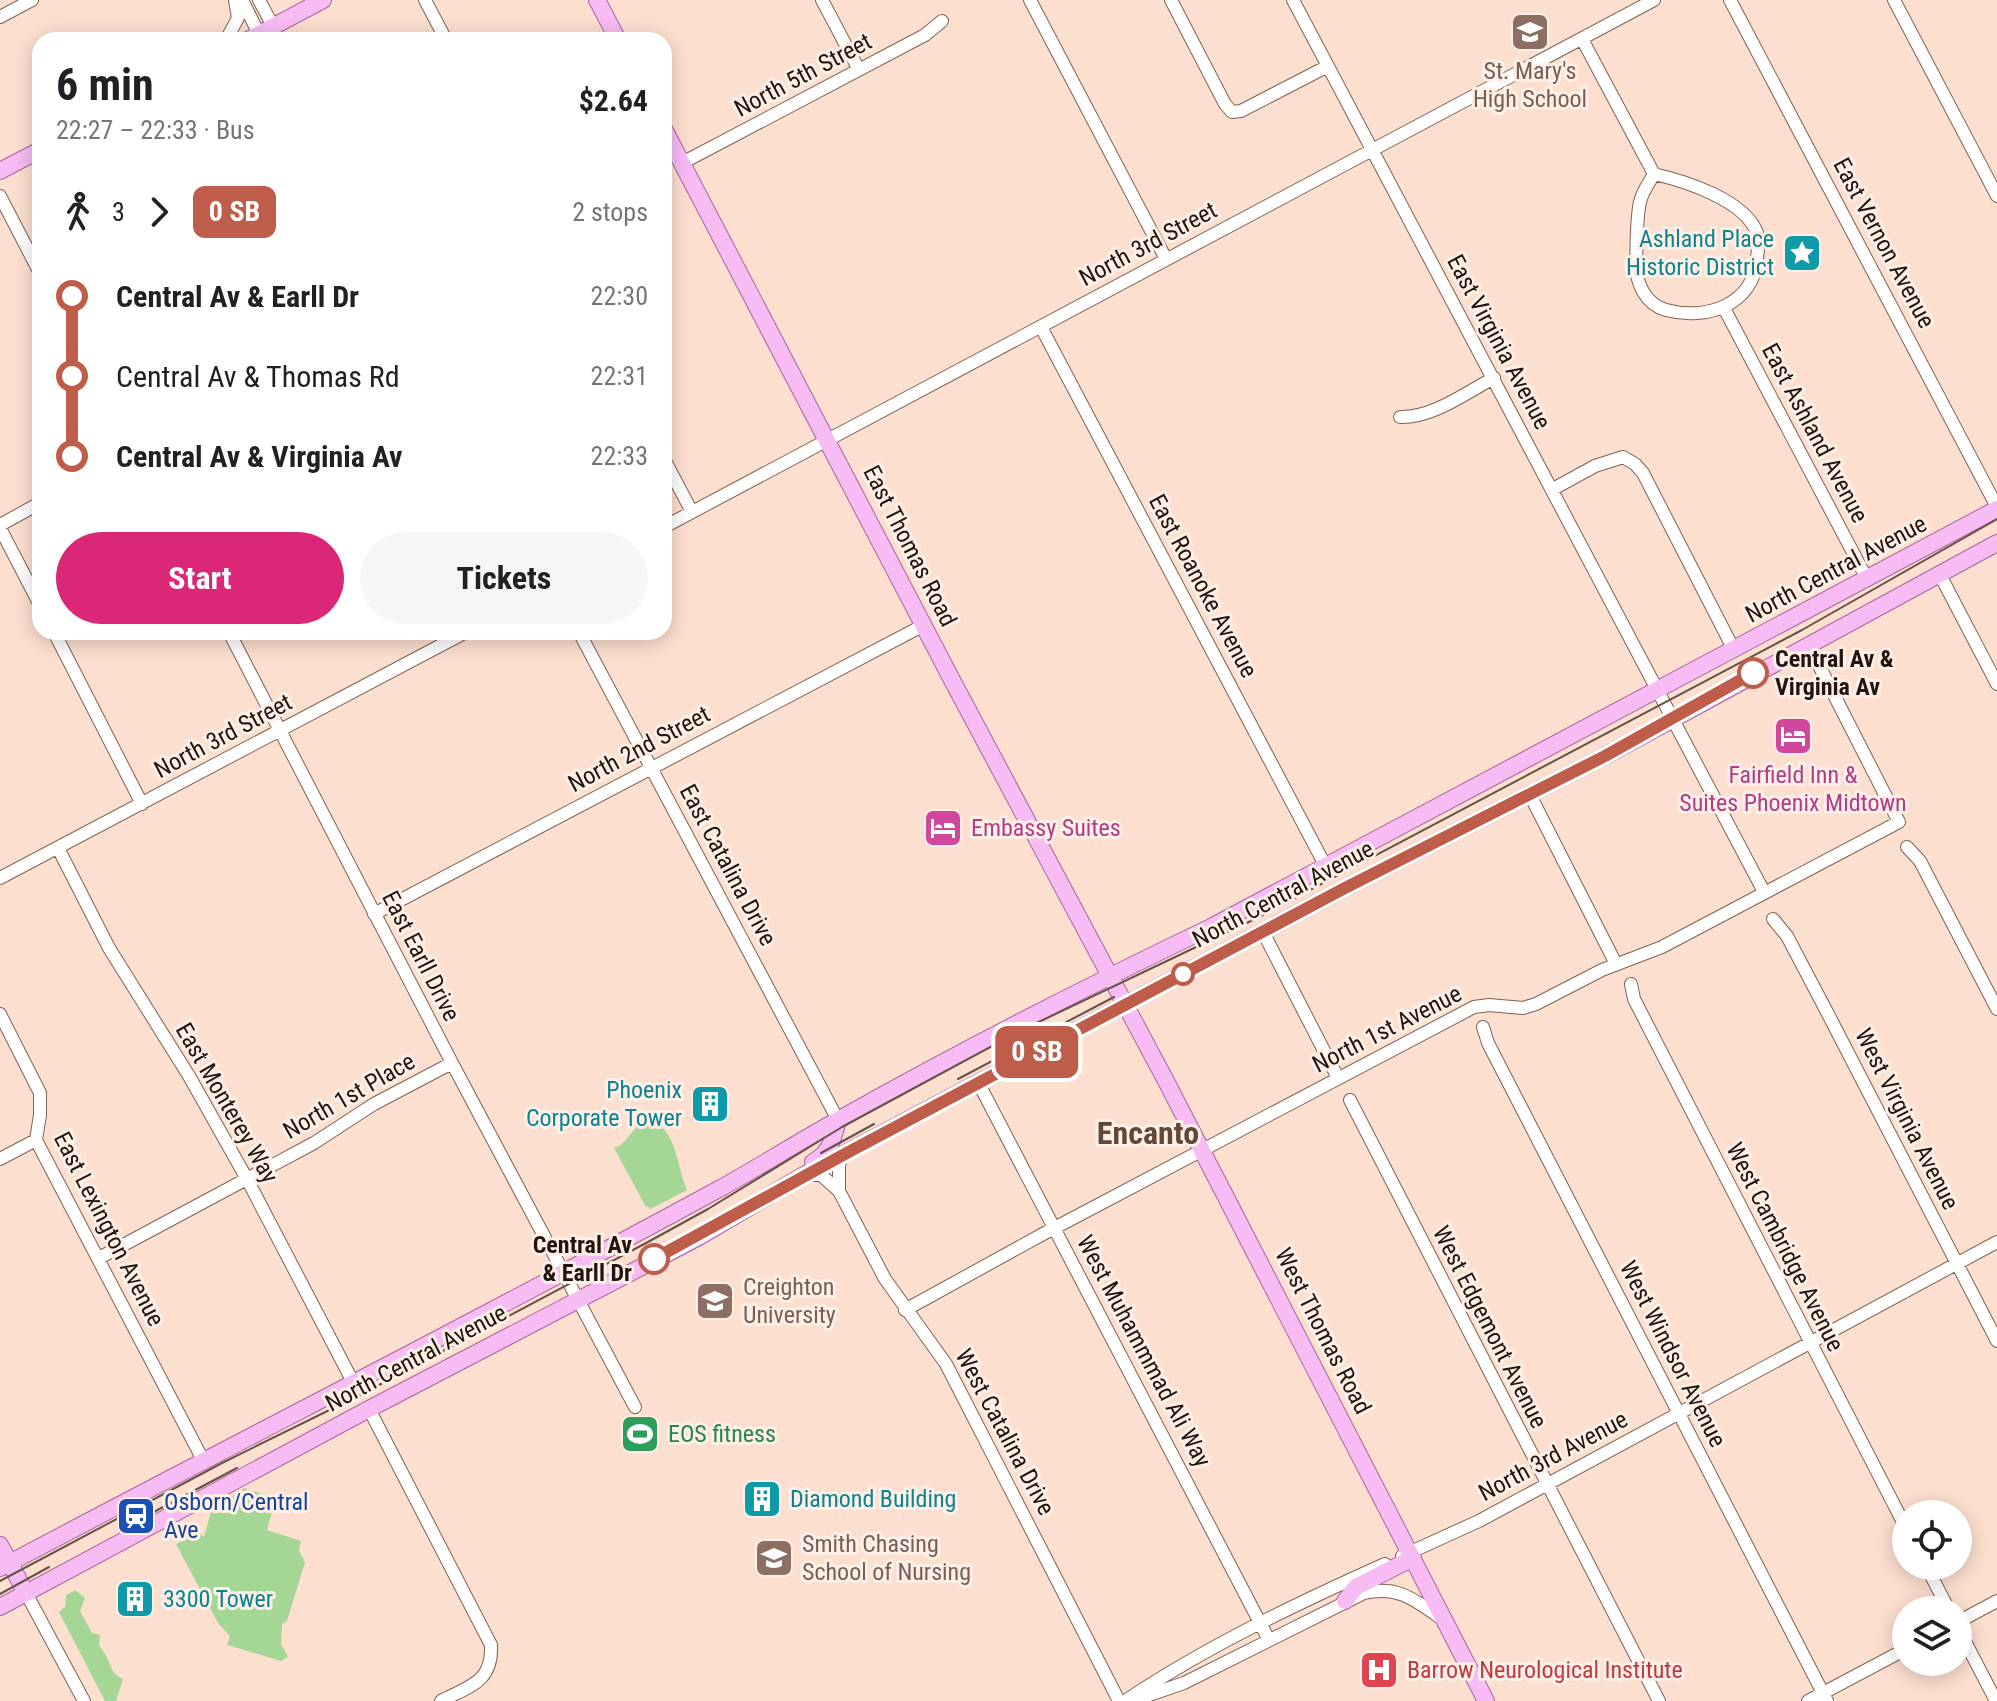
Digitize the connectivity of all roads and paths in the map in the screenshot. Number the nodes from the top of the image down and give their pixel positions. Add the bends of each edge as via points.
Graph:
1 (32, 0) edge
2 (235, 0) edge
3 (242, 0) edge
4 (259, 0) edge
5 (323, 0) edge
6 (425, 0) edge
7 (597, 0) edge
8 (822, 0) edge
9 (1030, 0) edge
10 (1293, 0) edge
11 (1730, 0) edge
12 (1894, 0) edge
13 (1175, 2) edge
14 (1646, 2) edge
15 (0, 17) edge
16 (942, 21) dead end
17 (230, 32) edge
18 (259, 32) edge
19 (260, 32) edge
20 (262, 32) edge
21 (442, 32) edge
22 (614, 32) edge
23 (1582, 39) junction
24 (1328, 66) junction
25 (859, 70) junction
26 (672, 144) edge
27 (1372, 150) junction
28 (32, 154) edge
29 (682, 163) junction
30 (0, 171) edge
31 (1654, 174) junction
32 (0, 196) edge
33 (1997, 196) edge
34 (32, 258) edge
35 (1166, 259) junction
36 (1724, 308) junction
37 (1041, 327) junction
38 (1494, 378) junction
39 (1400, 417) dead end
40 (828, 441) junction
41 (672, 474) edge
42 (1553, 489) junction
43 (32, 508) edge
44 (1997, 508) edge
45 (692, 512) junction
46 (672, 523) edge
47 (0, 526) edge
48 (1997, 543) edge
49 (1939, 573) junction
50 (1867, 579) junction
51 (32, 589) edge
52 (924, 625) junction
53 (58, 640) edge
54 (233, 640) edge
55 (451, 640) edge
56 (583, 640) edge
57 (1808, 644) junction
58 (1734, 650) junction
59 (1997, 684) edge
60 (1665, 705) junction
61 (281, 731) junction
62 (650, 768) junction
63 (1530, 795) junction
64 (142, 804) junction
65 (1907, 847) dead end
66 (58, 848) junction
67 (1325, 865) junction
68 (1, 875) edge
69 (1764, 892) junction
70 (374, 914) junction
71 (1773, 919) dead end
72 (1263, 932) junction
73 (1616, 964) junction
74 (1112, 980) junction
75 (1631, 984) dead end
76 (1126, 1005) junction
77 (1997, 1009) edge
78 (0, 1014) edge
79 (1483, 1027) dead end
80 (5, 1037) edge
81 (452, 1063) junction
82 (1338, 1078) junction
83 (979, 1084) junction
84 (1350, 1100) dead end
85 (838, 1120) junction
86 (36, 1140) junction
87 (1202, 1150) junction
88 (843, 1155) junction
89 (0, 1159) edge
90 (804, 1175) junction
91 (247, 1179) junction
92 (839, 1191) junction
93 (772, 1194) junction
94 (1054, 1228) junction
95 (1997, 1242) edge
96 (99, 1258) junction
97 (1957, 1264) junction
98 (563, 1272) junction
99 (578, 1300) junction
100 (905, 1310) junction
101 (1997, 1341) edge
102 (1810, 1343) junction
103 (354, 1384) junction
104 (635, 1407) dead end
105 (369, 1409) junction
106 (1679, 1413) junction
107 (203, 1460) junction
108 (1547, 1485) junction
109 (1892, 1501) edge
110 (0, 1545) edge
111 (1412, 1556) junction
112 (5, 1565) edge
113 (22, 1586) junction
114 (1345, 1601) junction
115 (1997, 1601) edge
116 (0, 1607) edge
117 (1972, 1614) edge
118 (1445, 1621) junction
119 (1260, 1622) junction
120 (1269, 1640) junction
121 (1972, 1655) edge
122 (1892, 1657) edge
123 (1825, 1697) edge
124 (84, 1701) edge
125 (441, 1701) edge
126 (1122, 1701) edge
127 (1132, 1701) edge
128 (1486, 1701) edge
129 (1659, 1701) edge
130 (1808, 1701) edge
131 (1996, 1701) edge

1 - 15 street
2 - 17 street via 238,18
3 - 18 street
4 - 19 street
5 - 20 main road
6 - 21 street
7 - 22 main road
8 - 25 street
9 - 35 street
10 - 24 street, East Virginia Avenue
11 - 44 street, East Vernon Avenue
12 - 33 street
13 - 24 street via 1232,112
14 - 23 street, North 3rd Street
16 - 25 street, North 5th Street
23 - 27 street, North 3rd Street
23 - 31 street
24 - 27 street, East Virginia Avenue
25 - 29 street, North 5th Street
26 - 29 main road, East Thomas Road
27 - 35 street, North 3rd Street
27 - 38 street, East Virginia Avenue
28 - 30 main road
29 - 40 main road, East Thomas Road
31 - 36 street via 1713,194 1741,213 1757,233 1752,279
31 - 36 street via 1640,201 1636,274 1643,294 1659,308 1682,315
32 - 34 street
35 - 37 street, North 3rd Street
36 - 50 street, East Ashland Avenue
37 - 40 street, North 3rd Street
37 - 67 street, East Roanoke Avenue
38 - 39 street via 1428,413
38 - 42 street, East Virginia Avenue
40 - 45 street, North 3rd Street
40 - 52 main road, East Thomas Road
41 - 45 street
42 - 58 street via 1610,459 1623,457 1635,464
42 - 60 street, East Virginia Avenue
43 - 47 street
44 - 50 main road, North Central Avenue
45 - 46 street, North 3rd Street
47 - 51 street
48 - 49 main road, North Central Avenue
49 - 57 main road, North Central Avenue
49 - 59 street
50 - 58 main road, North Central Avenue
52 - 62 street, North 2nd Street
52 - 74 main road, East Thomas Road
53 - 64 street
54 - 61 street, East Earll Drive
55 - 61 street, North 3rd Street
56 - 62 street, East Catalina Drive
57 - 60 main road, North Central Avenue
57 - 69 street, North 1st Avenue via 1899,822
58 - 60 main road, North Central Avenue
60 - 63 main road, North Central Avenue
60 - 67 main road, North Central Avenue
60 - 69 street
61 - 64 street, North 3rd Street
61 - 70 street, East Earll Drive
62 - 70 street, North 2nd Street
62 - 85 street, East Catalina Drive
63 - 72 main road, North Central Avenue
63 - 73 street
64 - 66 street, North 3rd Street
65 - 77 street via 1920,861
66 - 68 street, North 3rd Street
66 - 91 street, East Monterey Way via 109,948
67 - 74 main road, North Central Avenue
69 - 73 street, North 1st Avenue via 1652,952
70 - 81 street, East Earll Drive
71 - 97 street, West Virginia Avenue via 1787,936
72 - 76 main road, North Central Avenue
72 - 82 street
73 - 82 street, North 1st Avenue via 1523,1008 1474,1007
74 - 76 main road, West Thomas Road
74 - 85 main road, North Central Avenue
75 - 102 street, West Cambridge Avenue via 1634,999
76 - 83 main road, North Central Avenue
76 - 87 main road, West Thomas Road
78 - 80 street, East Lexington Avenue
79 - 106 street, West Windsor Avenue
80 - 86 street, East Lexington Avenue via 40,1093
81 - 91 street, North 1st Place
81 - 98 street, East Earll Drive
82 - 87 street, North 1st Avenue
83 - 88 main road, North Central Avenue
83 - 94 street, West Muhammmad Ali Way
84 - 108 street, West Edgemont Avenue
85 - 93 main road via 824,1156 782,1179
85 - 98 main road, North Central Avenue
86 - 89 street
86 - 96 street, East Lexington Avenue
87 - 94 street, North 1st Avenue
87 - 111 main road, West Thomas Road
88 - 90 main road, North Central Avenue
88 - 92 street
90 - 92 street via 821,1175
90 - 93 main road, North Central Avenue
91 - 96 street, North 1st Place
91 - 103 street, East Monterey Way
92 - 100 street, West Catalina Drive
93 - 99 main road, North Central Avenue
94 - 100 street, North 1st Avenue
94 - 119 street, West Muhammmad Ali Way
95 - 97 street, North 3rd Avenue
96 - 107 street, East Lexington Avenue
97 - 101 street, West Virginia Avenue
97 - 102 street, North 3rd Avenue
98 - 99 street, East Earll Drive
98 - 103 main road, North Central Avenue
99 - 104 street, East Earll Drive
99 - 105 main road, North Central Avenue
100 - 126 street, West Catalina Drive via 946,1364
102 - 106 street, North 3rd Avenue
102 - 109 street, West Cambridge Avenue
103 - 107 main road, North Central Avenue
105 - 113 main road, North Central Avenue
105 - 125 street via 491,1645 492,1662 481,1680
106 - 108 street, North 3rd Avenue
106 - 123 street, West Windsor Avenue
107 - 112 main road, North Central Avenue
108 - 111 street, North 3rd Avenue
108 - 129 street, West Edgemont Avenue
110 - 112 main road
111 - 114 main road via 1356,1587
111 - 118 main road, West Thomas Road
111 - 119 street, North 3rd Avenue
112 - 113 main road
113 - 116 main road, North Central Avenue
113 - 124 street
114 - 118 street via 1390,1589
114 - 120 street
115 - 117 street
118 - 128 main road, West Thomas Road
119 - 120 street, West Muhammmad Ali Way
119 - 126 street, North 3rd Avenue
120 - 127 street via 1184,1683
121 - 131 street
122 - 123 street
123 - 130 street

